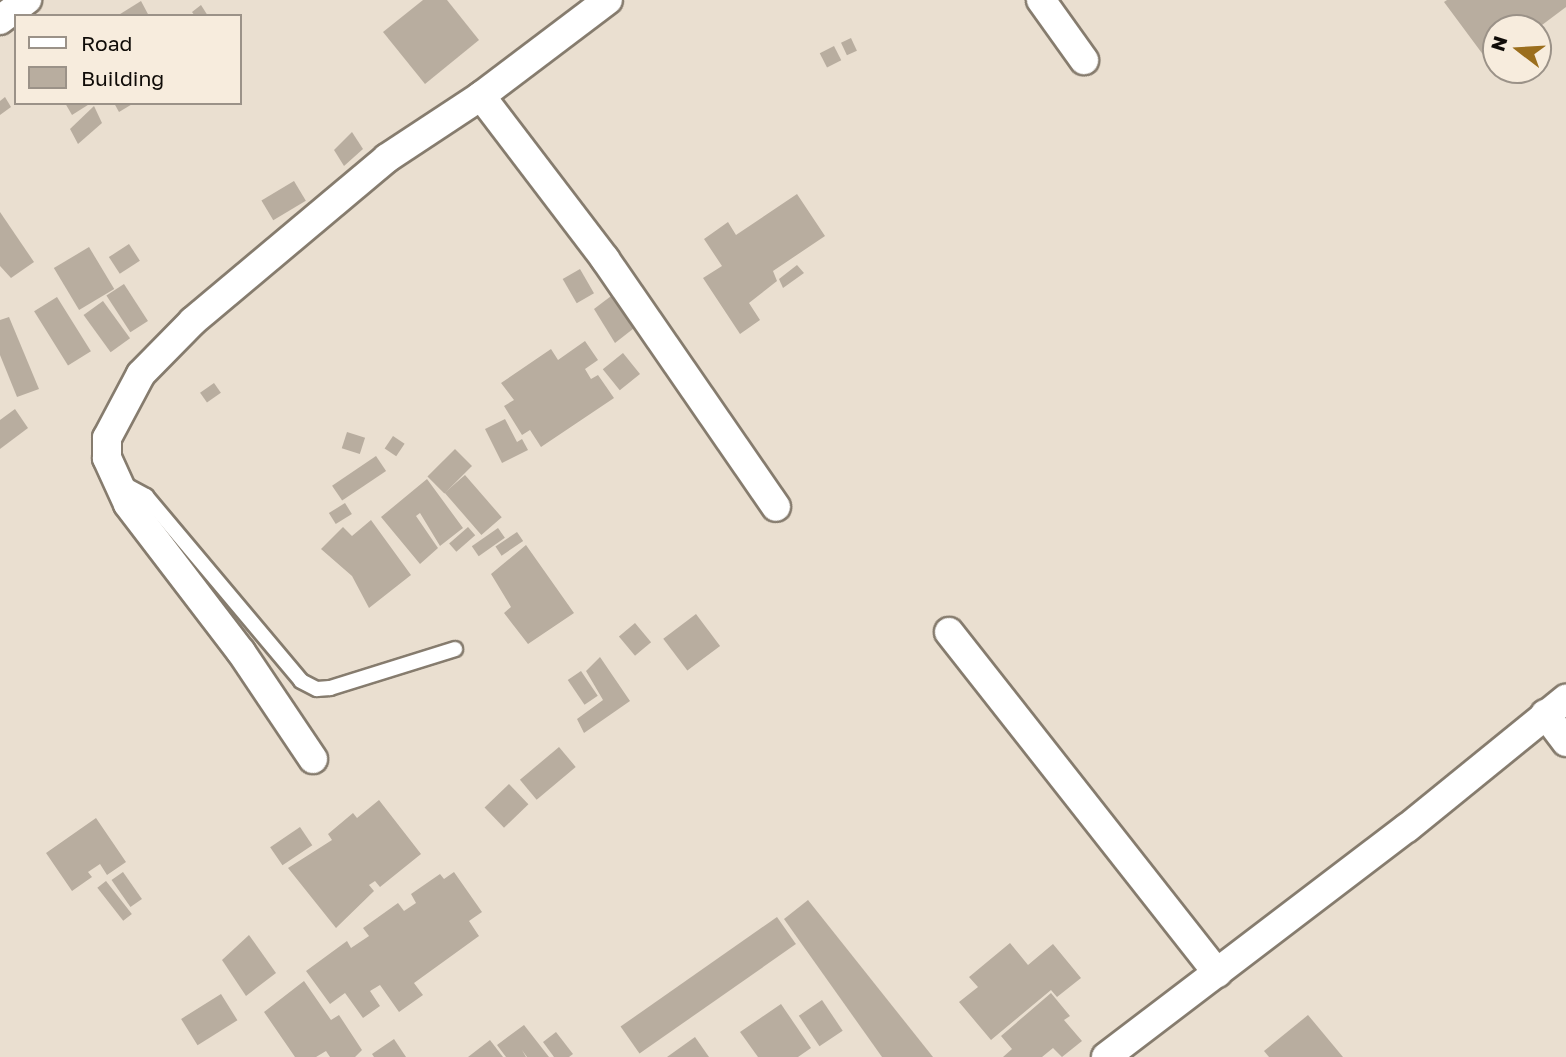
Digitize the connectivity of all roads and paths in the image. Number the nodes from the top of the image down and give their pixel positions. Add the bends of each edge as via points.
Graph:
1 (27, 0) edge
2 (608, 0) edge
3 (1041, 0) edge
4 (0, 20) edge
5 (1084, 60) dead end
6 (481, 96) junction
7 (115, 480) junction
8 (776, 507) dead end
9 (949, 632) dead end
10 (455, 649) dead end
11 (1555, 707) edge
12 (1566, 742) edge
13 (313, 759) dead end
14 (1217, 972) junction
15 (1106, 1057) edge

1 - 4 street
2 - 6 street
3 - 5 street
6 - 7 street via 387,158 193,321 141,374 107,438 107,458
6 - 8 street via 606,259
7 - 10 lane via 146,496 301,681 317,689
7 - 13 street
9 - 14 street
11 - 12 street
11 - 14 street via 1407,828
14 - 15 street

